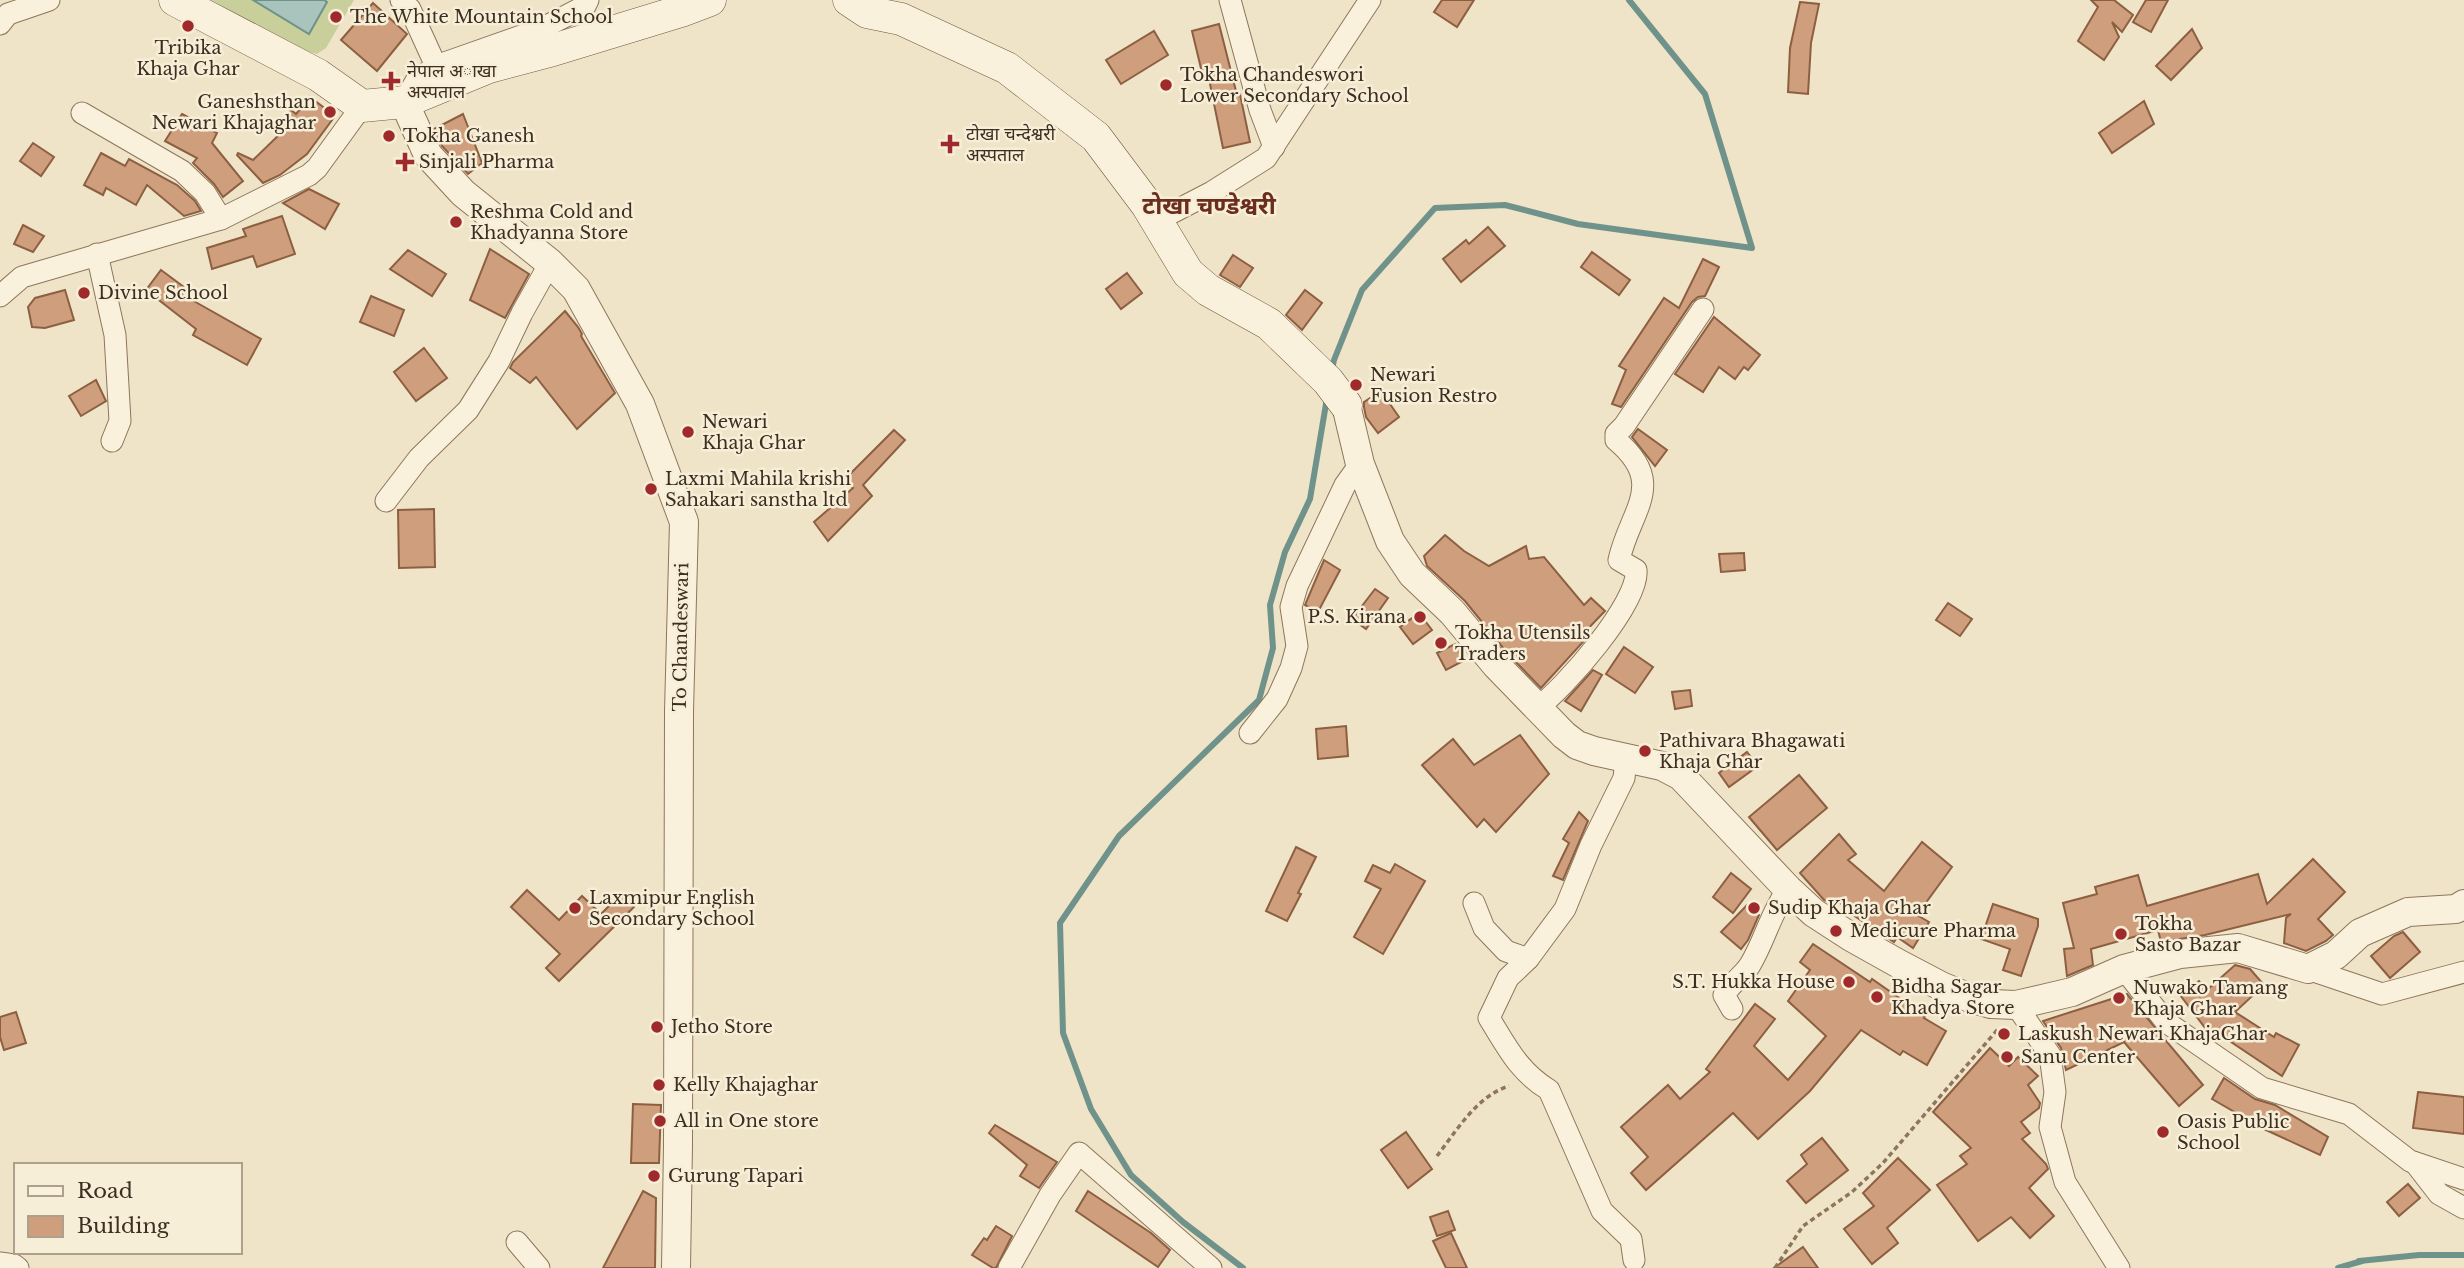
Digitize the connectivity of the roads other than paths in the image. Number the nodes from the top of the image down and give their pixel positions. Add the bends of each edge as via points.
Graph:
1 (49, 0) edge
2 (401, 0) edge
3 (588, 0) edge
4 (710, 0) edge
5 (849, 0) edge
6 (1230, 0) edge
7 (1370, 0) edge
8 (182, 1) edge
9 (0, 24) edge
10 (436, 66) junction
11 (404, 102) junction
12 (362, 106) junction
13 (82, 113) dead end
14 (1274, 147) junction
15 (221, 219) junction
16 (1156, 221) junction
17 (97, 254) junction
18 (550, 262) junction
19 (0, 296) edge
20 (1703, 309) dead end
21 (1346, 405) joint
22 (112, 441) dead end
23 (1360, 464) junction
24 (386, 501) dead end
25 (1537, 708) junction
26 (1250, 733) dead end
27 (1626, 759) junction
28 (1788, 889) junction
29 (1474, 903) dead end
30 (2464, 904) edge
31 (1528, 959) junction
32 (2124, 969) junction
33 (2308, 969) junction
34 (2464, 972) edge
35 (2016, 1004) junction
36 (1732, 1009) dead end
37 (2415, 1163) junction
38 (2464, 1179) edge
39 (2464, 1208) edge
40 (517, 1242) dead end
41 (1634, 1260) dead end
42 (0, 1263) edge
43 (18, 1268) edge
44 (539, 1268) edge
45 (676, 1268) edge
46 (1009, 1268) edge
47 (1211, 1268) edge
48 (2119, 1268) edge

1 - 9 street via 9,14
2 - 10 street via 410,9
3 - 10 street via 585,6 541,29
4 - 11 main road via 489,66
5 - 16 main road via 867,12 901,19 1007,68 1096,137
6 - 14 street
7 - 14 street
8 - 12 main road via 318,75
10 - 11 street via 416,81
11 - 12 main road
11 - 18 street, To Chandeswari via 428,155 463,193
12 - 15 street via 309,175
13 - 15 street via 182,171 205,193
14 - 16 street via 1266,158 1224,185
15 - 17 street
16 - 21 main road via 1188,272 1208,290 1269,324
17 - 19 street via 22,277
17 - 22 street via 115,335 120,421
18 - 24 street via 468,410 419,458
18 - 45 street, To Chandeswari via 576,289 640,404 684,522 678,737
20 - 25 street via 1616,434 1642,474 1639,508 1619,559 1636,570 1636,581 1614,624 1552,698
21 - 23 street
23 - 25 street via 1400,560
23 - 26 street via 1345,485 1297,586 1291,607 1297,646 1291,668 1277,699
25 - 27 street via 1577,745
27 - 28 street via 1662,766 1681,776
27 - 31 street via 1623,778 1565,909
28 - 35 street via 1851,937 1941,986 1991,1004
28 - 36 street via 1748,968 1724,995
29 - 31 street via 1484,928 1506,951
30 - 33 street via 2396,917 2360,933 2336,955
31 - 41 street via 1508,978 1489,1018 1515,1061 1549,1090 1602,1211 1631,1239
32 - 33 street via 2180,954 2238,948
32 - 35 street via 2072,992
32 - 37 street via 2166,1022 2262,1088 2349,1114
33 - 34 street via 2382,993
35 - 48 street via 2050,1055 2055,1092 2050,1128 2065,1182
37 - 38 street
37 - 39 street via 2438,1194
40 - 44 street
42 - 43 street
46 - 47 street via 1080,1153

